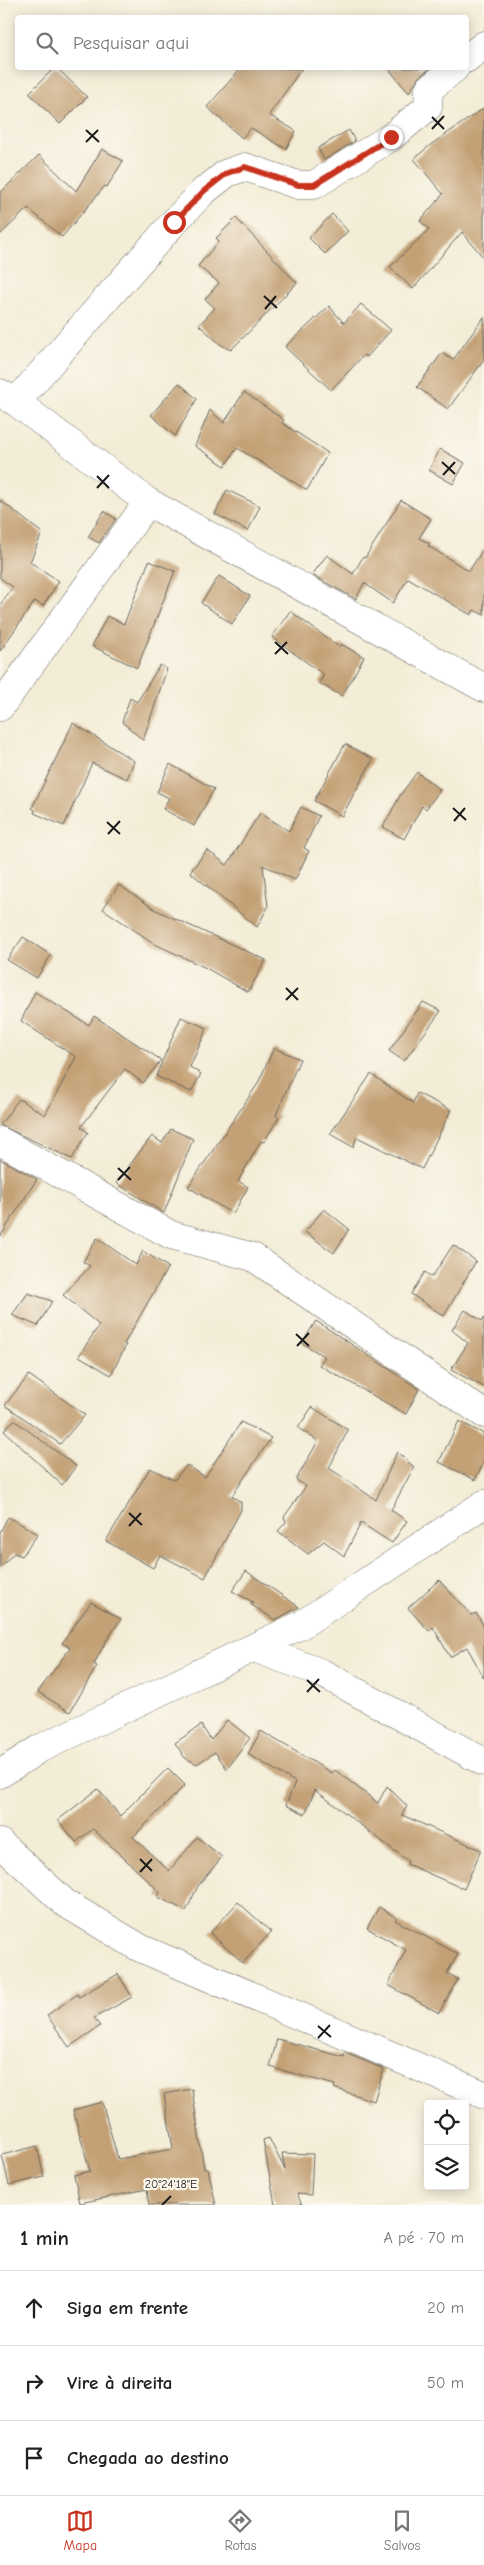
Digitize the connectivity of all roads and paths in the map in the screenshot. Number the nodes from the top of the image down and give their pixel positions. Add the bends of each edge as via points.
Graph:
1 (484, 45) edge
2 (469, 57) edge
3 (452, 70) edge
4 (8, 397) edge
5 (148, 502) junction
6 (484, 688) edge
7 (0, 707) edge
8 (0, 1141) edge
9 (484, 1414) edge
10 (484, 1504) edge
11 (254, 1648) junction
12 (484, 1762) edge
13 (0, 1774) edge
14 (0, 1843) edge
15 (484, 2095) edge

1 - 2 street
3 - 4 street via 428,89 428,107 391,137 314,185 298,185 245,167 227,173 204,191
4 - 5 street
5 - 6 street
5 - 7 street
8 - 9 street via 171,1235 253,1257
10 - 11 street via 300,1625
11 - 12 street via 322,1673
11 - 13 street via 46,1745
14 - 15 street via 64,1903 140,1948

